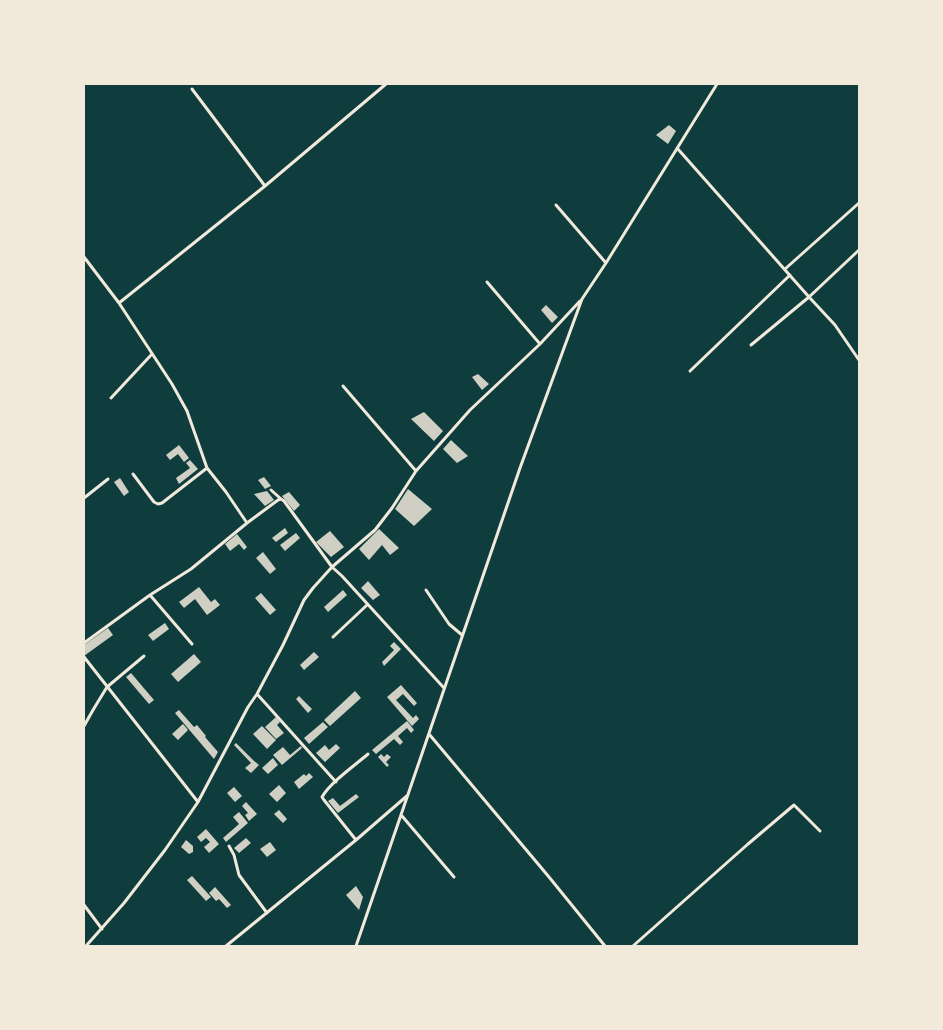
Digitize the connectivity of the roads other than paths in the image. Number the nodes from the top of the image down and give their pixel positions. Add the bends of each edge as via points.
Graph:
1 (386, 84) edge
2 (717, 84) edge
3 (192, 89) dead end
4 (676, 148) junction
5 (265, 186) junction
6 (859, 203) edge
7 (556, 204) dead end
8 (859, 250) edge
9 (84, 257) edge
10 (606, 263) junction
11 (785, 269) junction
12 (790, 275) junction
13 (487, 282) dead end
14 (809, 297) junction
15 (582, 299) junction
16 (119, 304) junction
17 (540, 344) junction
18 (751, 345) dead end
19 (152, 354) junction
20 (859, 360) edge
21 (690, 371) dead end
22 (343, 386) dead end
23 (111, 398) dead end
24 (207, 468) junction
25 (416, 472) junction
26 (133, 474) dead end
27 (108, 479) dead end
28 (270, 490) dead end
29 (84, 498) edge
30 (280, 500) junction
31 (247, 523) junction
32 (332, 567) junction
33 (426, 590) dead end
34 (150, 595) junction
35 (367, 604) junction
36 (462, 635) junction
37 (333, 637) dead end
38 (84, 643) edge
39 (192, 644) dead end
40 (144, 656) dead end
41 (84, 657) edge
42 (108, 687) junction
43 (444, 688) junction
44 (256, 694) junction
45 (84, 726) edge
46 (429, 733) junction
47 (368, 754) dead end
48 (336, 782) junction
49 (408, 795) junction
50 (198, 802) junction
51 (401, 815) junction
52 (820, 831) dead end
53 (356, 840) junction
54 (229, 846) dead end
55 (454, 877) dead end
56 (84, 905) edge
57 (267, 913) junction
58 (102, 930) junction
59 (86, 946) edge
60 (226, 946) edge
61 (356, 946) edge
62 (605, 946) edge
63 (633, 946) edge

1 - 5 street
2 - 4 street
3 - 5 street
4 - 10 street
4 - 11 street
5 - 16 street
6 - 11 street
7 - 10 street
8 - 14 street
9 - 16 street
10 - 15 street
11 - 12 street
12 - 14 street
12 - 21 street
13 - 17 street
14 - 18 street
14 - 20 street via 835,324
15 - 17 street
15 - 36 street
16 - 19 street
17 - 25 street via 470,410
19 - 23 street
19 - 24 street via 187,411
22 - 25 street
24 - 26 street via 158,504
24 - 31 street
25 - 32 street via 375,530
27 - 29 street
28 - 30 street
30 - 31 street
30 - 32 street via 284,501
31 - 34 street via 191,569
32 - 35 street
32 - 44 street via 304,600
33 - 36 street
34 - 38 street
34 - 39 street
35 - 37 street
35 - 43 street
36 - 43 street
40 - 42 street
41 - 42 street
42 - 45 street
42 - 50 street
43 - 46 street
44 - 48 street
44 - 50 street
46 - 49 street
46 - 62 street
47 - 48 street
48 - 53 street via 322,797
49 - 51 street
49 - 53 street
50 - 58 street
51 - 55 street
51 - 61 street
52 - 63 street via 794,805
53 - 57 street
54 - 57 street via 239,875
56 - 58 street
57 - 60 street
58 - 59 street

